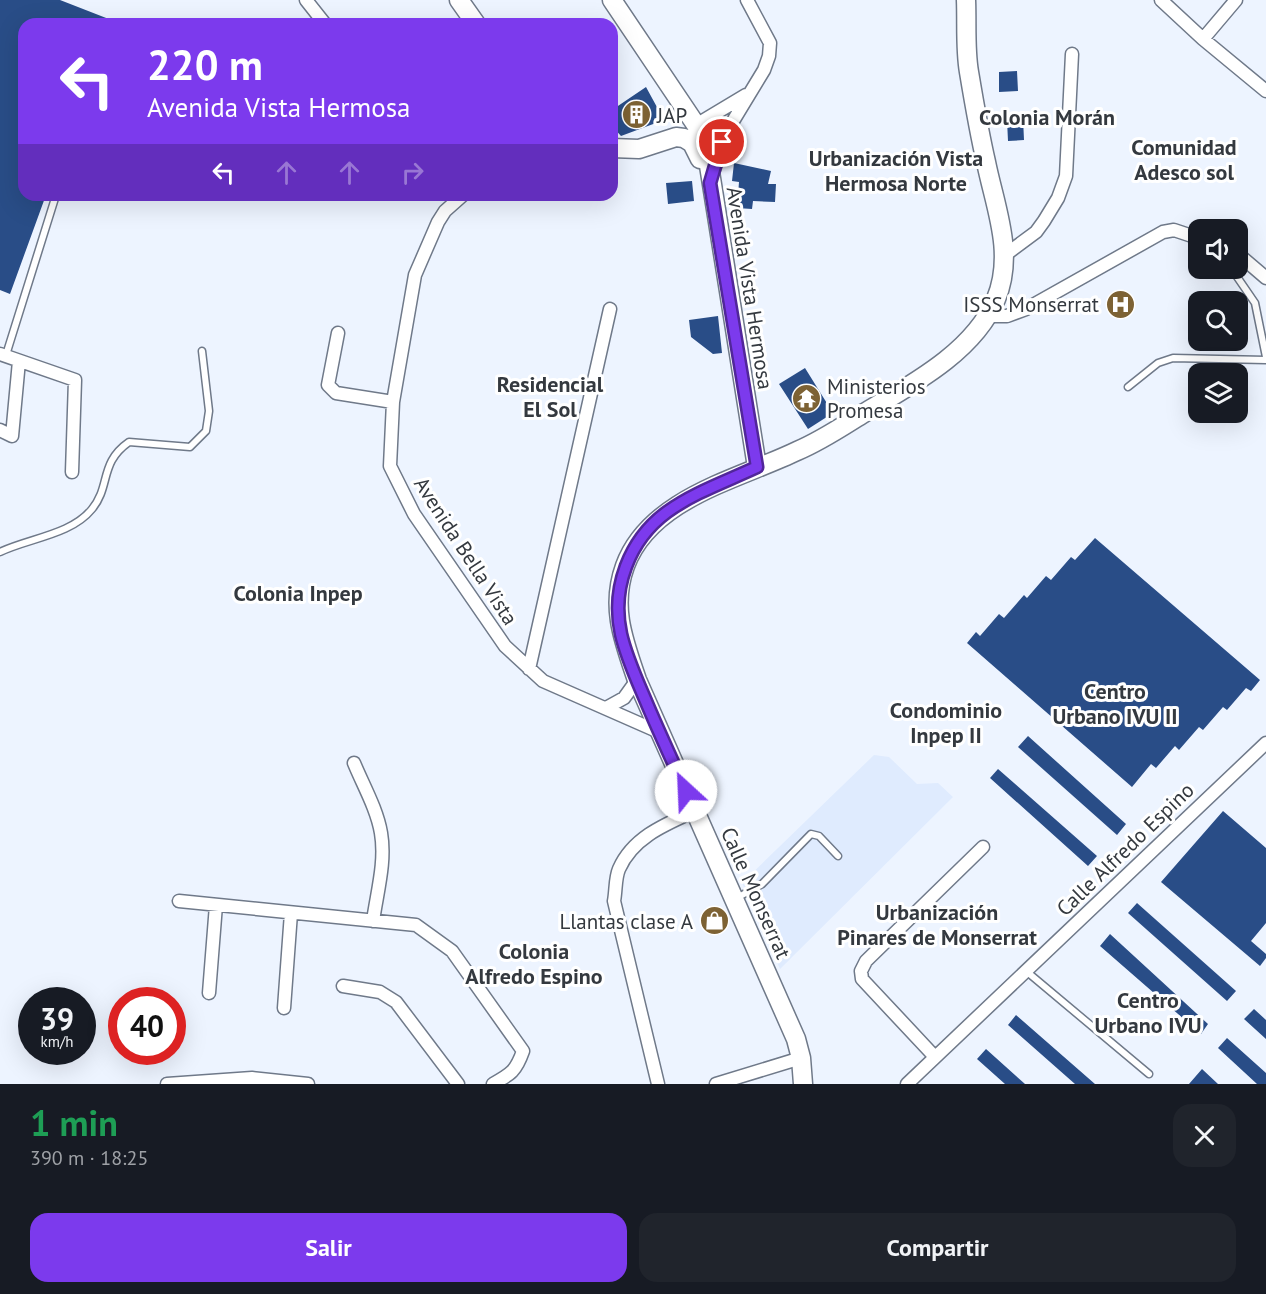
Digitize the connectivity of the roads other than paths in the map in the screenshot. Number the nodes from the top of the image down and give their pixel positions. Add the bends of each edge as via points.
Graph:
1 (306, 0) edge
2 (459, 0) edge
3 (612, 0) edge
4 (747, 0) edge
5 (966, 0) edge
6 (1161, 0) edge
7 (1236, 0) edge
8 (320, 18) edge
9 (472, 18) edge
10 (1203, 39) junction
11 (1072, 54) dead end
12 (668, 84) junction
13 (1266, 91) edge
14 (750, 93) junction
15 (696, 125) junction
16 (676, 137) junction
17 (618, 147) edge
18 (710, 183) junction
19 (54, 201) edge
20 (455, 201) edge
21 (1188, 235) edge
22 (1005, 255) junction
23 (1248, 263) edge
24 (1266, 278) edge
25 (1239, 279) edge
26 (610, 309) dead end
27 (988, 316) junction
28 (338, 333) dead end
29 (202, 351) dead end
30 (3, 355) edge
31 (1266, 358) edge
32 (19, 361) junction
33 (1128, 387) dead end
34 (393, 402) junction
35 (0, 430) edge
36 (757, 467) junction
37 (72, 472) dead end
38 (0, 552) edge
39 (529, 669) junction
40 (637, 680) junction
41 (606, 708) junction
42 (659, 732) junction
43 (1265, 744) edge
44 (354, 763) dead end
45 (695, 810) junction
46 (983, 847) dead end
47 (838, 856) dead end
48 (734, 899) junction
49 (179, 901) dead end
50 (216, 905) junction
51 (291, 913) junction
52 (373, 921) junction
53 (1026, 971) junction
54 (343, 986) dead end
55 (209, 993) dead end
56 (284, 1008) dead end
57 (935, 1057) junction
58 (801, 1058) junction
59 (1149, 1074) dead end
60 (167, 1084) edge
61 (308, 1084) edge
62 (458, 1084) edge
63 (493, 1084) edge
64 (658, 1084) edge
65 (716, 1084) edge
66 (803, 1084) edge
67 (907, 1084) edge

1 - 8 street
2 - 9 street
3 - 12 street, Avenida Vista Hermosa
4 - 14 street via 770,43 764,70
5 - 22 street, Calle Monserrat via 968,64
6 - 10 street
7 - 10 street
10 - 13 street
11 - 22 street via 1066,176 1058,198 1036,232
12 - 15 street, Avenida Vista Hermosa
12 - 16 street via 684,121
14 - 15 street
14 - 18 street via 727,130
15 - 18 street, Avenida Vista Hermosa via 707,153
16 - 17 street via 639,149
16 - 18 street via 692,143
18 - 36 street, Avenida Vista Hermosa
19 - 30 lane
20 - 34 street, Avenida Bella Vista via 438,222 415,275
21 - 27 street via 1174,230 1163,232 1026,309 1008,316
22 - 27 street, Calle Monserrat via 999,290
23 - 24 street
25 - 31 lane via 1255,303
26 - 39 street
27 - 36 street, Calle Monserrat via 966,343 921,379 798,451
28 - 34 street via 330,389
29 - 38 lane via 209,411 206,431 190,447 129,442 116,451 92,509 77,523
30 - 32 street
31 - 33 lane via 1173,358 1158,363
32 - 35 street via 12,436
32 - 37 street via 75,380
34 - 39 street, Avenida Bella Vista via 390,466 414,514 506,646
36 - 40 street, Calle Monserrat via 678,504 636,544 625,566 618,605 621,634
39 - 41 street, Avenida Bella Vista via 543,681
40 - 41 street via 624,698
40 - 42 street, Calle Monserrat
41 - 42 street, Avenida Bella Vista
42 - 45 street, Calle Monserrat
43 - 53 street, Calle Alfredo Espino
44 - 52 street via 381,830 381,874
45 - 48 street, Calle Monserrat
45 - 64 street via 658,827 641,840 618,871 614,902
46 - 57 street via 866,961 861,971 862,979
47 - 48 lane via 819,836 811,834 762,884
48 - 58 street, Calle Monserrat
49 - 50 street
50 - 51 street
50 - 55 street
51 - 52 street
51 - 56 street
52 - 63 street via 416,926 439,940 464,966 523,1051 518,1067
53 - 57 street, Calle Alfredo Espino
53 - 59 lane
54 - 62 street via 380,993 396,1002
57 - 67 street, Calle Alfredo Espino
58 - 65 street
58 - 66 street, Calle Monserrat
60 - 61 street via 252,1078

